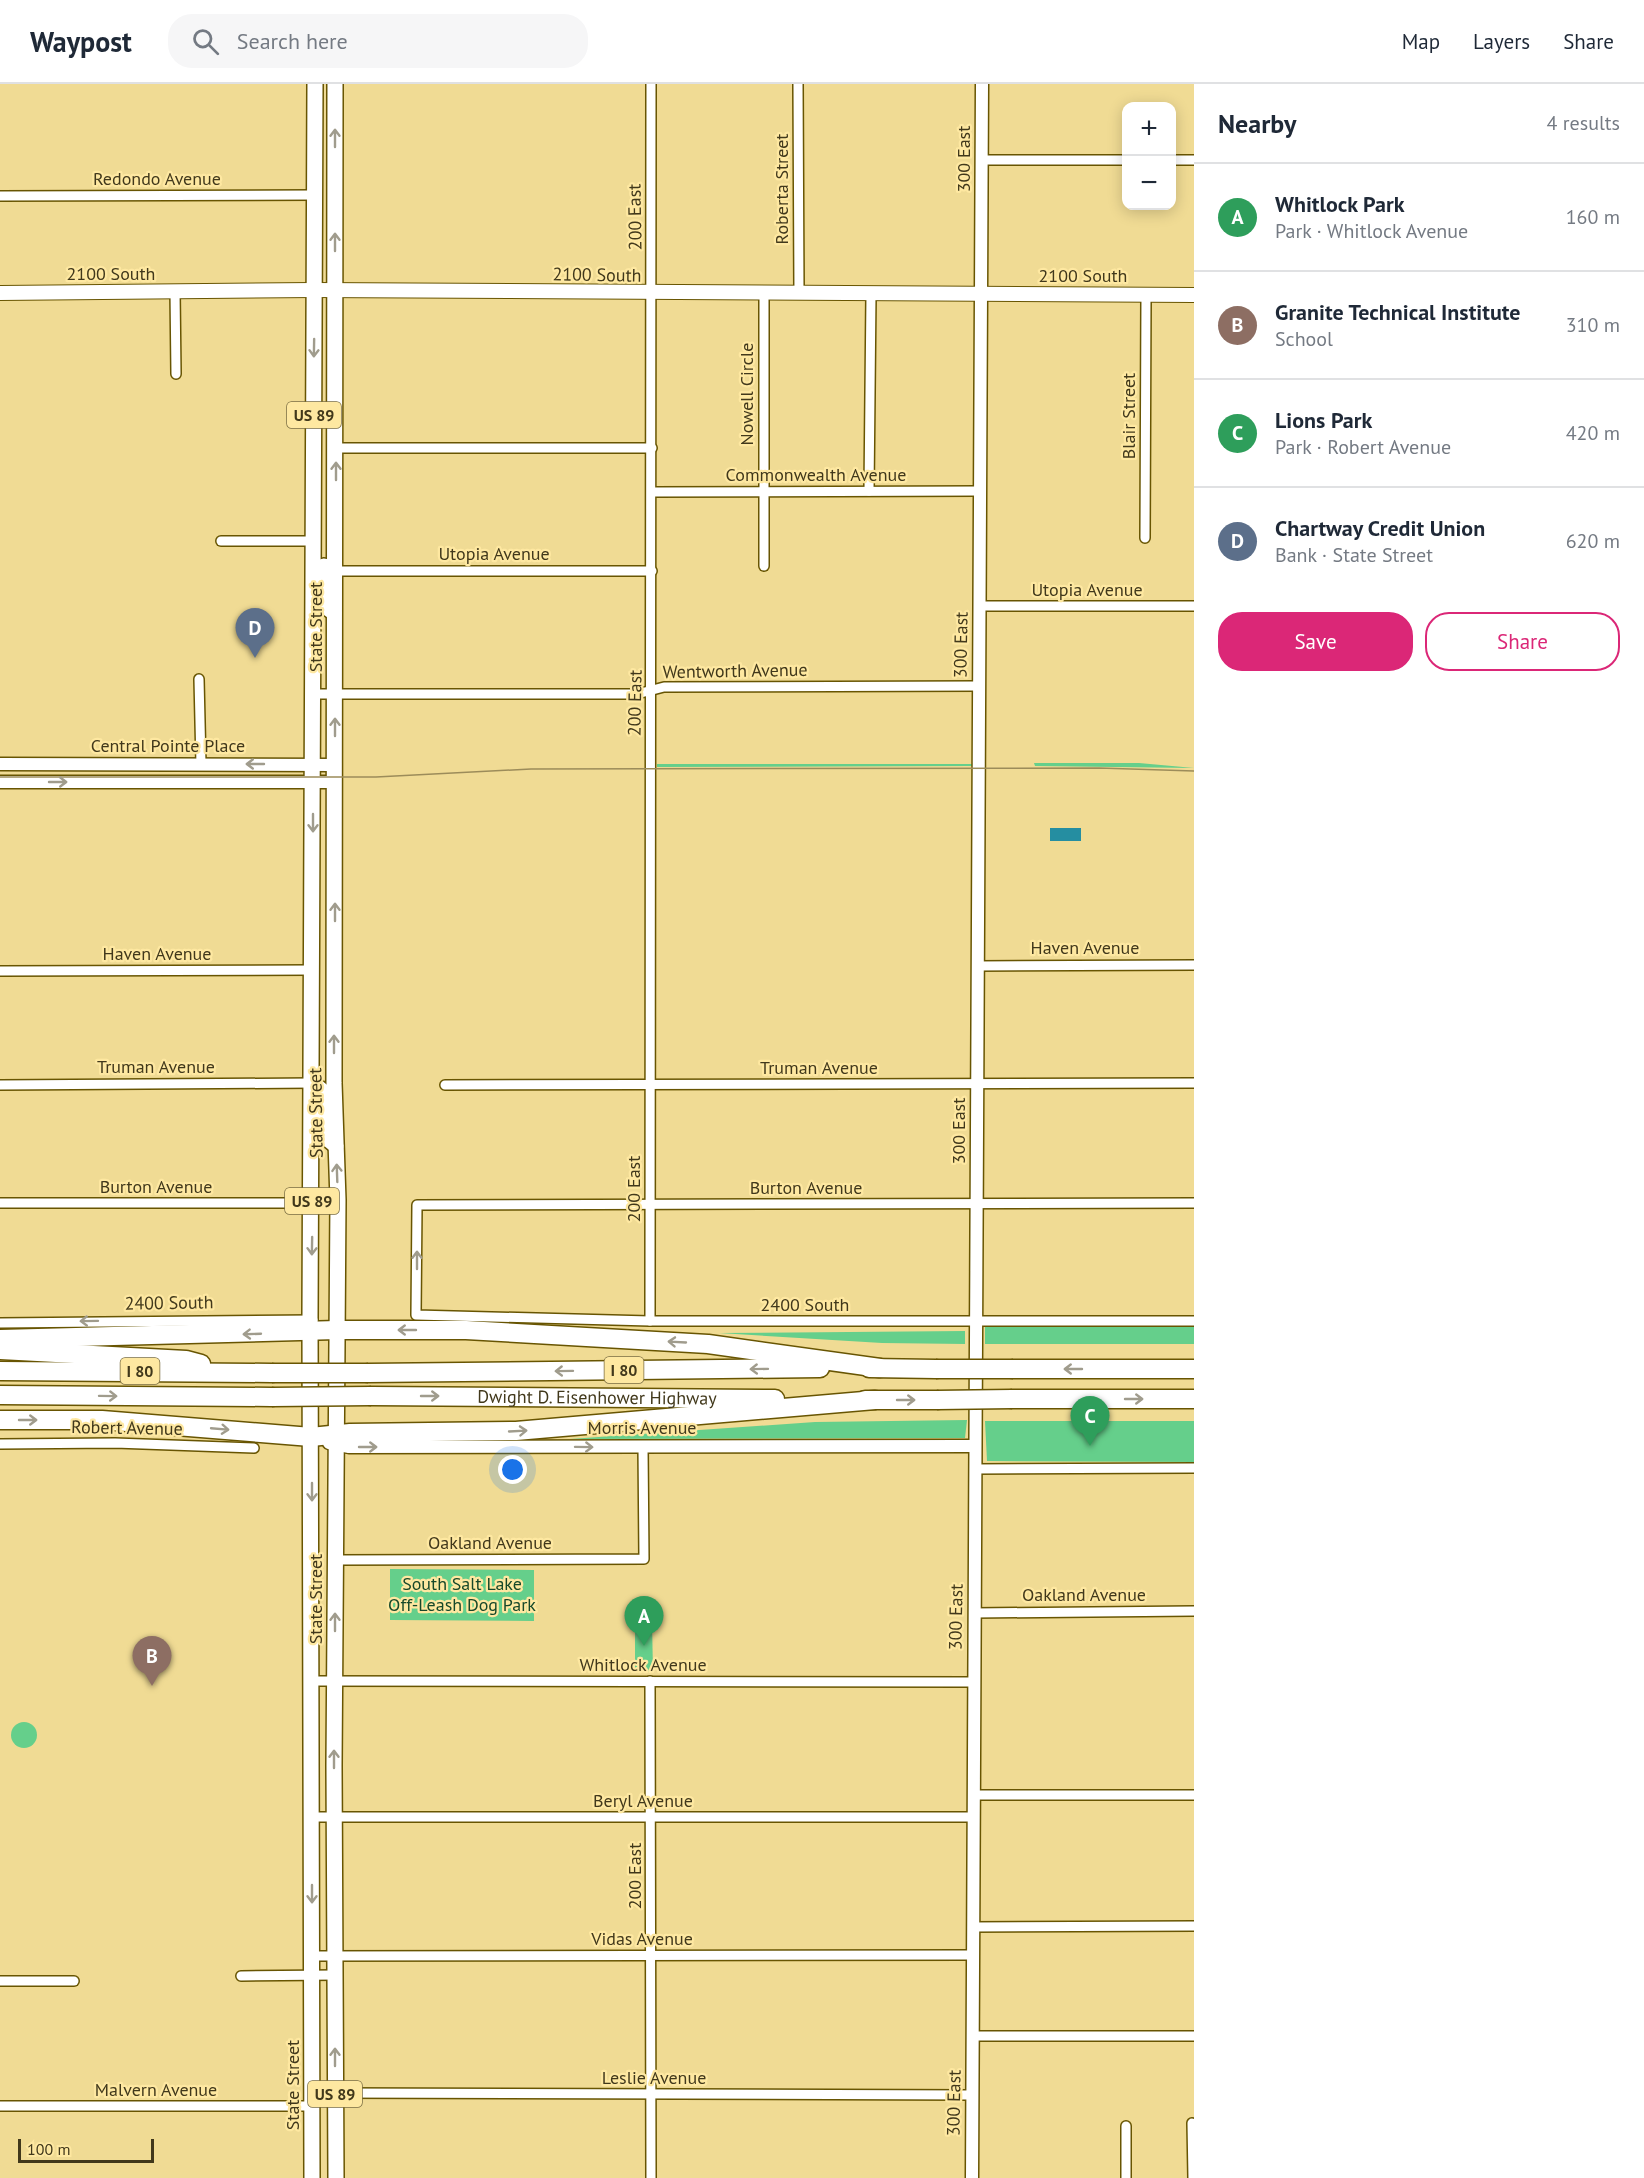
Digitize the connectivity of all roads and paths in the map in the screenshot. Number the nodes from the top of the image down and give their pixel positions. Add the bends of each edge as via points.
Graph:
1 (315, 84) edge
2 (335, 84) edge
3 (651, 84) edge
4 (798, 84) edge
5 (982, 84) edge
6 (982, 160) junction
7 (1122, 160) edge
8 (1176, 160) edge
9 (1194, 160) edge
10 (315, 195) junction
11 (0, 196) edge
12 (314, 290) junction
13 (335, 290) junction
14 (176, 291) junction
15 (0, 292) edge
16 (653, 293) junction
17 (764, 294) junction
18 (799, 294) junction
19 (870, 294) junction
20 (981, 294) junction
21 (1146, 295) junction
22 (1194, 295) edge
23 (176, 374) dead end
24 (336, 448) junction
25 (652, 448) junction
26 (764, 491) junction
27 (869, 491) junction
28 (979, 491) junction
29 (652, 492) junction
30 (1145, 538) dead end
31 (221, 540) dead end
32 (314, 540) junction
33 (764, 566) dead end
34 (336, 571) junction
35 (652, 571) junction
36 (980, 606) junction
37 (1194, 606) edge
38 (335, 614) junction
39 (199, 679) dead end
40 (978, 686) junction
41 (651, 690) junction
42 (314, 694) junction
43 (335, 694) junction
44 (0, 764) edge
45 (201, 764) junction
46 (314, 765) junction
47 (335, 765) junction
48 (0, 782) edge
49 (314, 782) junction
50 (335, 782) junction
51 (1194, 964) edge
52 (977, 966) junction
53 (313, 970) junction
54 (0, 971) edge
55 (313, 1038) junction
56 (313, 1083) junction
57 (334, 1083) junction
58 (1194, 1083) edge
59 (651, 1084) junction
60 (978, 1084) junction
61 (0, 1085) edge
62 (445, 1085) dead end
63 (336, 1146) junction
64 (0, 1203) edge
65 (312, 1203) junction
66 (1194, 1203) edge
67 (651, 1204) junction
68 (977, 1204) junction
69 (416, 1315) joint
70 (650, 1321) junction
71 (1194, 1321) edge
72 (976, 1322) junction
73 (0, 1323) edge
74 (310, 1325) junction
75 (337, 1330) junction
76 (0, 1339) edge
77 (45, 1345) junction
78 (0, 1350) edge
79 (880, 1368) junction
80 (1194, 1368) edge
81 (0, 1371) edge
82 (227, 1372) junction
83 (0, 1395) edge
84 (875, 1400) junction
85 (1194, 1400) edge
86 (0, 1420) edge
87 (311, 1437) junction
88 (337, 1440) junction
89 (0, 1444) edge
90 (975, 1446) junction
91 (643, 1447) junction
92 (254, 1448) dead end
93 (1194, 1468) edge
94 (975, 1469) junction
95 (336, 1560) junction
96 (1194, 1611) edge
97 (975, 1612) junction
98 (312, 1681) junction
99 (335, 1681) junction
100 (650, 1681) junction
101 (973, 1682) junction
102 (974, 1795) junction
103 (1194, 1795) edge
104 (312, 1817) junction
105 (651, 1817) junction
106 (974, 1817) junction
107 (334, 1818) junction
108 (1194, 1926) edge
109 (973, 1927) junction
110 (972, 1955) junction
111 (312, 1956) junction
112 (335, 1956) junction
113 (651, 1956) junction
114 (312, 1975) junction
115 (336, 1975) junction
116 (241, 1977) dead end
117 (0, 1981) edge
118 (74, 1981) dead end
119 (973, 2036) junction
120 (1194, 2036) edge
121 (335, 2093) junction
122 (651, 2094) junction
123 (972, 2095) junction
124 (0, 2106) edge
125 (312, 2106) junction
126 (1192, 2123) dead end
127 (1126, 2126) dead end
128 (312, 2178) edge
129 (336, 2178) edge
130 (651, 2178) edge
131 (972, 2178) edge
132 (1126, 2178) edge
133 (1193, 2178) edge

1 - 10 main road, State Street / US 89
13 -> 2 main road, State Street / US 89
3 - 16 street, 200 East
4 - 18 street, Roberta Street
5 - 6 street, 300 East
6 - 7 street
6 - 20 street, 300 East
8 - 9 street
10 - 11 street, Redondo Avenue
10 - 12 main road, State Street / US 89
12 - 13 main road, 2100 South
12 - 14 main road, 2100 South
12 -> 32 main road, State Street / US 89
13 - 16 main road, 2100 South
13 - 24 main road, State Street / US 89
14 - 15 main road, 2100 South
14 - 23 street
16 - 17 main road, 2100 South
16 - 25 street, 200 East
17 - 18 main road, 2100 South
17 - 26 street, Nowell Circle
18 - 19 main road, 2100 South
19 - 20 main road, 2100 South
19 - 27 street
20 - 21 main road, 2100 South
20 - 28 street, 300 East
21 - 22 main road, 2100 South
21 - 30 street, Blair Street
24 - 25 street
34 -> 24 main road, State Street / US 89
25 - 29 street, 200 East
26 - 27 street, Commonwealth Avenue
26 - 29 street, Commonwealth Avenue
26 - 33 street, Nowell Circle
27 - 28 street, Commonwealth Avenue
28 - 36 street, 300 East
29 - 35 street, 200 East
31 - 32 street
32 - 38 main road via 323,549 327,608
32 - 42 main road, State Street / US 89
34 - 35 street, Utopia Avenue
34 - 38 main road, State Street / US 89
35 - 41 street, 200 East
36 - 37 street, Utopia Avenue
36 - 40 street, 300 East
38 - 43 main road, State Street / US 89
39 - 45 street
40 - 41 street, Wentworth Avenue
40 - 52 street, 300 East
41 - 43 street, Wentworth Avenue via 626,694
41 - 59 street, 200 East
42 - 43 street, Wentworth Avenue
42 - 46 main road, State Street / US 89
47 -> 43 main road, State Street / US 89
44 - 45 street, Central Pointe Place
46 -> 45 street, Central Pointe Place
46 - 47 street, Central Pointe Place
46 - 49 main road, State Street / US 89
47 - 50 main road, State Street / US 89
48 -> 49 street, Central Pointe Place
49 - 50 street, Central Pointe Place
49 -> 53 main road, State Street / US 89
57 -> 50 main road, State Street / US 89
51 - 52 street, Haven Avenue
52 - 60 street, 300 East
53 - 54 street, Haven Avenue
53 - 55 main road, State Street / US 89
55 - 56 main road, State Street / US 89
55 - 57 main road via 321,1043 323,1071
56 - 61 street, Truman Avenue
56 - 63 main road via 324,1092 325,1137
56 - 65 main road, State Street / US 89
57 - 63 main road, State Street / US 89
58 - 60 street, Truman Avenue
59 - 60 street, Truman Avenue
59 - 62 street, Truman Avenue
59 - 67 street, 200 East
60 - 68 street, 300 East
75 -> 63 main road, State Street / US 89
64 - 65 street, Burton Avenue
65 -> 74 main road, State Street / US 89
66 - 68 street, Burton Avenue
67 - 68 street, Burton Avenue
69 -> 67 street, Burton Avenue via 417,1205
67 - 70 street, 200 East
68 - 72 street, 300 East
69 - 70 street, 2400 South
70 - 72 street, 2400 South
71 - 72 street, 2400 South
72 - 90 street, 300 East
74 -> 73 street, 2400 South
74 - 75 highway
74 -> 77 highway
74 - 87 main road, State Street / US 89
79 -> 75 highway via 708,1344 465,1330
75 - 88 main road, State Street / US 89
76 - 77 highway
77 - 78 highway
77 - 82 highway via 186,1360
80 -> 79 highway, Dwight D. Eisenhower Highway / I 80, bridge
79 -> 82 highway, Dwight D. Eisenhower Highway / I 80, bridge
81 - 82 highway, Dwight D. Eisenhower Highway / I 80
83 -> 84 highway, Dwight D. Eisenhower Highway / I 80, bridge
84 -> 85 highway, Dwight D. Eisenhower Highway / I 80, bridge
88 -> 84 highway via 516,1431
86 -> 87 highway via 161,1423
87 - 88 highway
87 -> 98 main road, State Street / US 89
88 -> 91 street, Morris Avenue
88 - 95 main road, State Street / US 89
89 - 92 street, Robert Avenue
90 - 91 street, Morris Avenue
90 - 94 street, 300 East
91 - 95 street, Oakland Avenue via 644,1559
93 - 94 street
94 - 97 street, 300 East
99 -> 95 main road, State Street / US 89
96 - 97 street, Oakland Avenue
97 - 101 street, 300 East
98 - 99 street, Whitlock Avenue
98 - 104 main road, State Street / US 89
99 - 100 street, Whitlock Avenue
107 -> 99 main road, State Street / US 89
100 - 101 street, Whitlock Avenue
100 - 105 street, 200 East
101 - 102 street, 300 East
102 - 103 street
102 - 106 street, 300 East
104 - 107 street, Beryl Avenue
104 -> 111 main road, State Street / US 89
105 - 106 street, Beryl Avenue
105 - 107 street, Beryl Avenue
105 - 113 street, 200 East
106 - 109 street, 300 East
107 - 112 main road, State Street / US 89
108 - 109 street
109 - 110 street, 300 East
110 - 113 street, Vidas Avenue
110 - 119 street, 300 East
111 - 112 street, Vidas Avenue
111 - 114 main road, State Street / US 89
112 - 113 street, Vidas Avenue
112 - 115 main road, State Street / US 89
113 - 122 street, 200 East
114 - 115 street
114 - 116 street
114 - 125 main road, State Street / US 89
121 -> 115 main road, State Street / US 89
117 - 118 street
119 - 120 street
119 - 123 street, 300 East
121 - 122 street, Leslie Avenue
121 - 129 main road, State Street / US 89
122 - 123 street, Leslie Avenue
122 - 130 street, 200 East
123 - 131 street, 300 East
124 - 125 street, Malvern Avenue
125 - 128 main road, State Street / US 89
126 - 133 street
127 - 132 street

